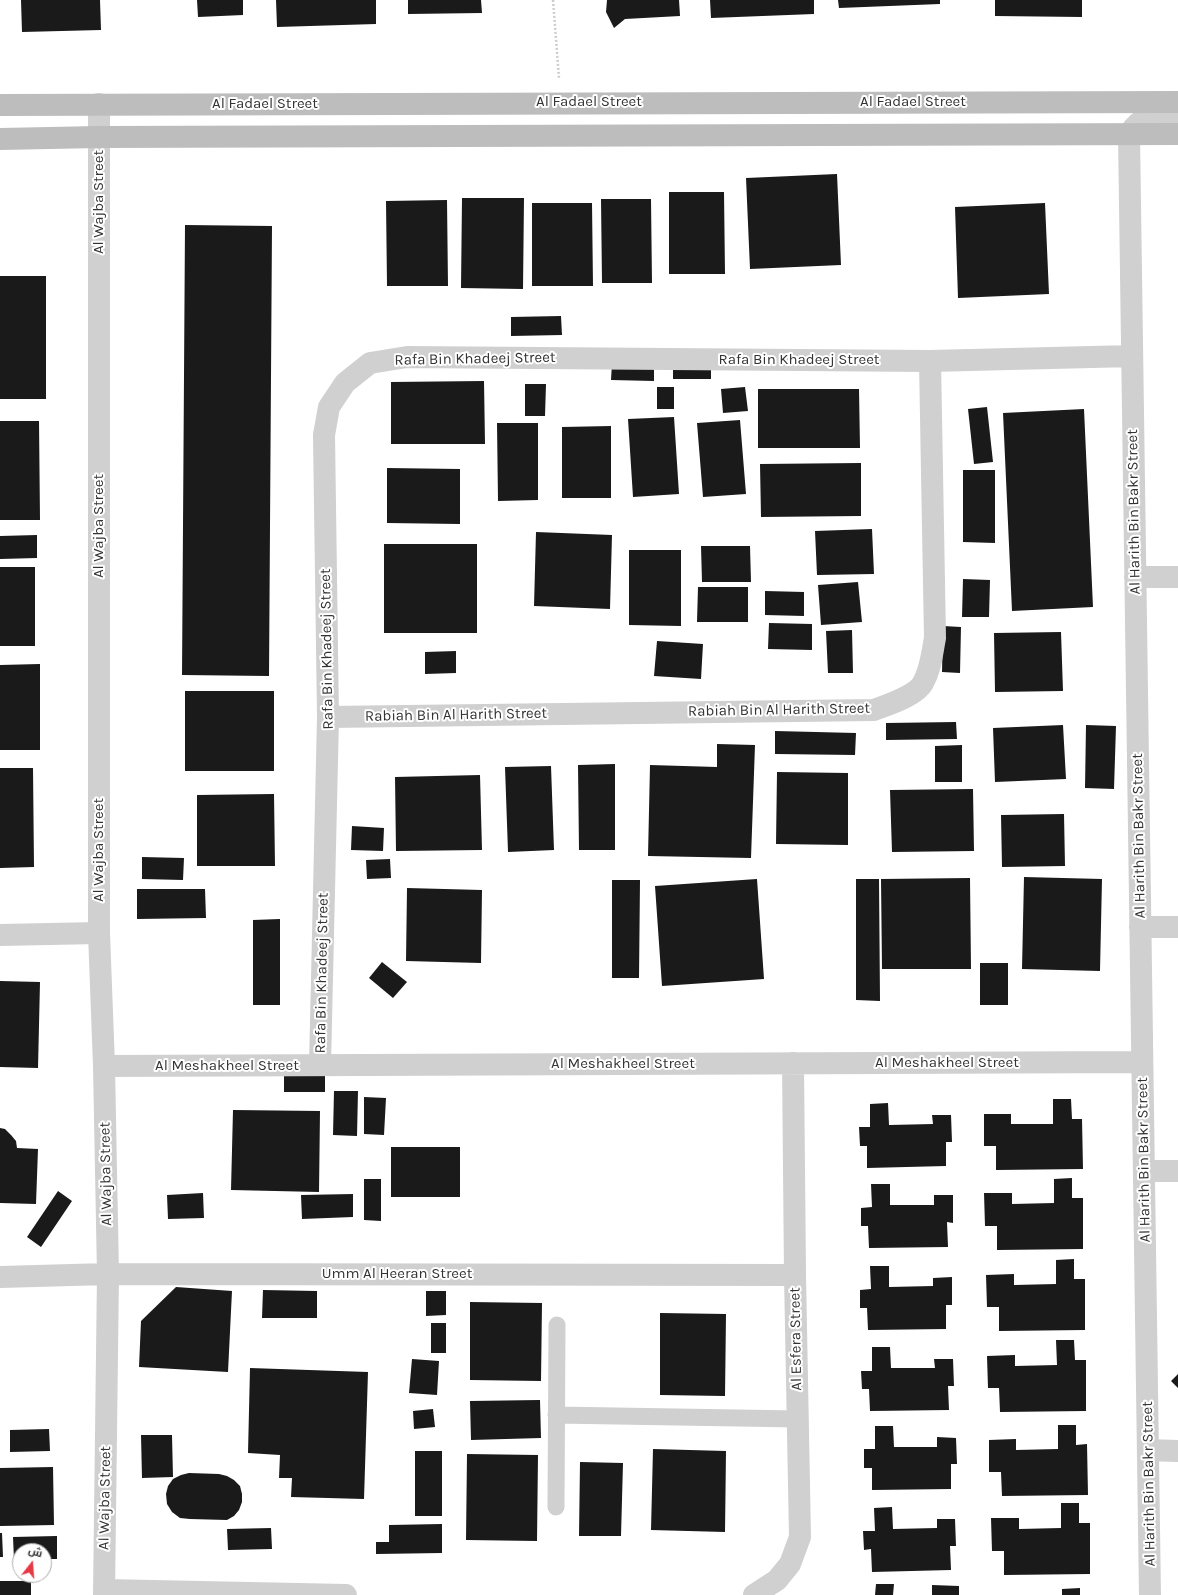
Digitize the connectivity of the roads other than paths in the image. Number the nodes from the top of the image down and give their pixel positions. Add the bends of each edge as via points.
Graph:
1 (1178, 102) edge
2 (98, 104) junction
3 (0, 105) edge
4 (1178, 116) edge
5 (1129, 134) junction
6 (1178, 134) edge
7 (99, 137) junction
8 (0, 139) edge
9 (1132, 356) junction
10 (930, 361) junction
11 (1135, 577) junction
12 (1178, 577) edge
13 (328, 717) junction
14 (1140, 927) junction
15 (1178, 927) edge
16 (99, 933) junction
17 (0, 935) edge
18 (1142, 1062) junction
19 (793, 1064) junction
20 (320, 1065) junction
21 (104, 1066) junction
22 (1144, 1171) junction
23 (1178, 1172) edge
24 (108, 1274) junction
25 (795, 1275) junction
26 (0, 1277) edge
27 (557, 1325) dead end
28 (556, 1415) junction
29 (798, 1419) junction
30 (1148, 1450) junction
31 (1178, 1450) edge
32 (556, 1507) dead end
33 (104, 1593) edge
34 (346, 1595) edge
35 (754, 1595) edge
36 (1150, 1595) edge

1 - 2 street, Al Fadael Street
2 - 3 street, Al Fadael Street
2 - 7 street, Al Wajba Street
4 - 5 street via 1149,116 1135,125
5 - 6 street
5 - 7 street
5 - 9 street, Al Harith Bin Bakr Street
7 - 8 street
7 - 16 street, Al Wajba Street
9 - 10 street, Rafa Bin Khadeej Street
9 - 11 street, Al Harith Bin Bakr Street
10 - 13 street, Rabiah Bin Al Harith Street via 935,638 931,662 922,684 902,699 874,710
10 - 13 street, Rafa Bin Khadeej Street via 407,357 370,364 345,383 329,407 324,435
11 - 12 street
11 - 14 street, Al Harith Bin Bakr Street
13 - 20 street, Rafa Bin Khadeej Street
14 - 15 street
14 - 18 street, Al Harith Bin Bakr Street
16 - 17 street
16 - 21 street, Al Wajba Street
18 - 19 street, Al Meshakheel Street
18 - 22 street, Al Harith Bin Bakr Street
19 - 20 street, Al Meshakheel Street
19 - 25 street, Al Esfera Street
20 - 21 street, Al Meshakheel Street
21 - 24 street, Al Wajba Street
22 - 23 street
22 - 30 street, Al Harith Bin Bakr Street
24 - 25 street, Umm Al Heeran Street
24 - 26 street, Umm Al Heeran Street
24 - 33 street, Al Wajba Street
25 - 29 street, Al Esfera Street
27 - 28 lane
28 - 29 lane
28 - 32 lane
29 - 35 street, Al Esfera Street via 800,1537 790,1564 777,1580
30 - 31 street
30 - 36 street, Al Harith Bin Bakr Street
33 - 34 street

